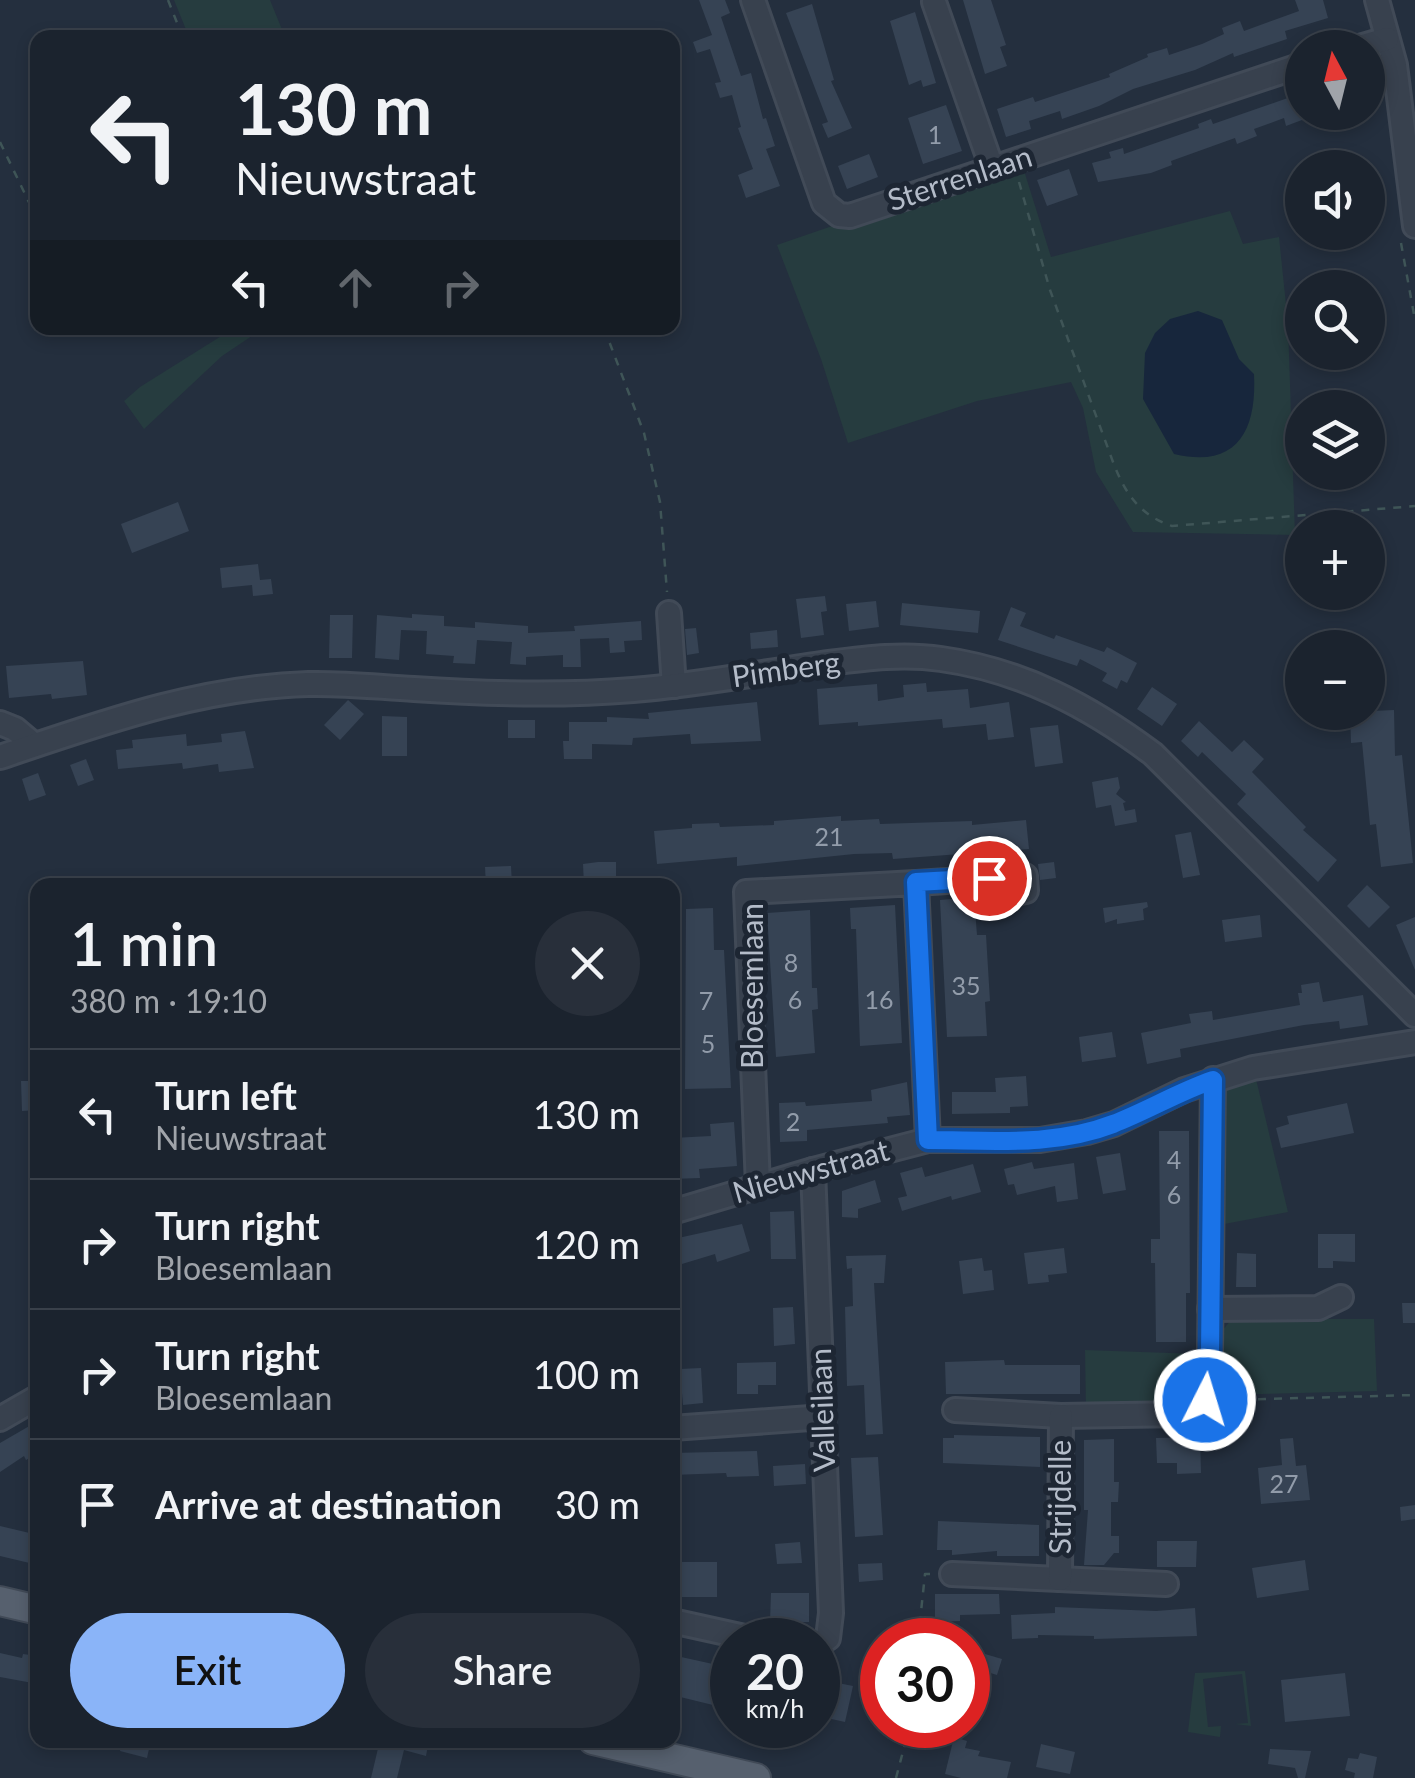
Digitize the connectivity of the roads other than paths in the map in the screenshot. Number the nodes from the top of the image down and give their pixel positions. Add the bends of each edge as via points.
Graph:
1 (752, 0) edge
2 (1376, 0) edge
3 (931, 1) edge
4 (1387, 38) joint
5 (1285, 71) edge
6 (1002, 165) junction
7 (1415, 226) edge
8 (669, 613) road end
9 (674, 686) junction
10 (0, 723) edge
11 (34, 745) junction
12 (0, 756) edge
13 (1008, 878) dead end
14 (916, 882) junction
15 (1415, 1015) edge
16 (1415, 1042) edge
17 (1213, 1080) junction
18 (928, 1140) junction
19 (813, 1170) junction
20 (758, 1186) junction
21 (680, 1210) edge
22 (1341, 1296) dead end
23 (1210, 1309) junction
24 (30, 1401) edge
25 (955, 1410) dead end
26 (1061, 1416) junction
27 (824, 1418) junction
28 (0, 1419) edge
29 (680, 1427) edge
30 (952, 1574) road end
31 (1060, 1579) junction
32 (1166, 1584) dead end
33 (0, 1601) edge
34 (30, 1608) edge
35 (831, 1618) edge
36 (680, 1622) edge
37 (710, 1629) edge
38 (627, 1748) edge
39 (756, 1778) edge

1 - 6 street, Sterrenlaan via 831,210 850,216
2 - 4 street
3 - 6 street
4 - 7 street
5 - 6 street, Sterrenlaan
8 - 9 street
9 - 11 street, Pimberg via 549,694 281,686 174,702
9 - 15 street, Pimberg via 910,656 988,668 1068,698 1152,754
10 - 11 street
11 - 12 street, Pimberg
13 - 14 street, Bloesemlaan via 1010,894 1026,891 1025,876
14 - 18 street
14 - 20 street, Bloesemlaan via 746,892
16 - 17 street, Nieuwstraat
17 - 18 street, Nieuwstraat via 1087,1132 1040,1140
17 - 23 street
18 - 19 street, Nieuwstraat
19 - 20 street, Nieuwstraat
19 - 27 street, Valleilaan
20 - 21 street, Nieuwstraat
22 - 23 street via 1318,1308
23 - 26 street, Strijdelle via 1205,1400 1184,1414
24 - 28 street
25 - 26 street, Strijdelle
26 - 31 street, Strijdelle
27 - 29 street
27 - 35 street, Valleilaan
30 - 31 street, Strijdelle
31 - 32 street, Strijdelle
33 - 34 main road
36 - 37 street
38 - 39 main road

